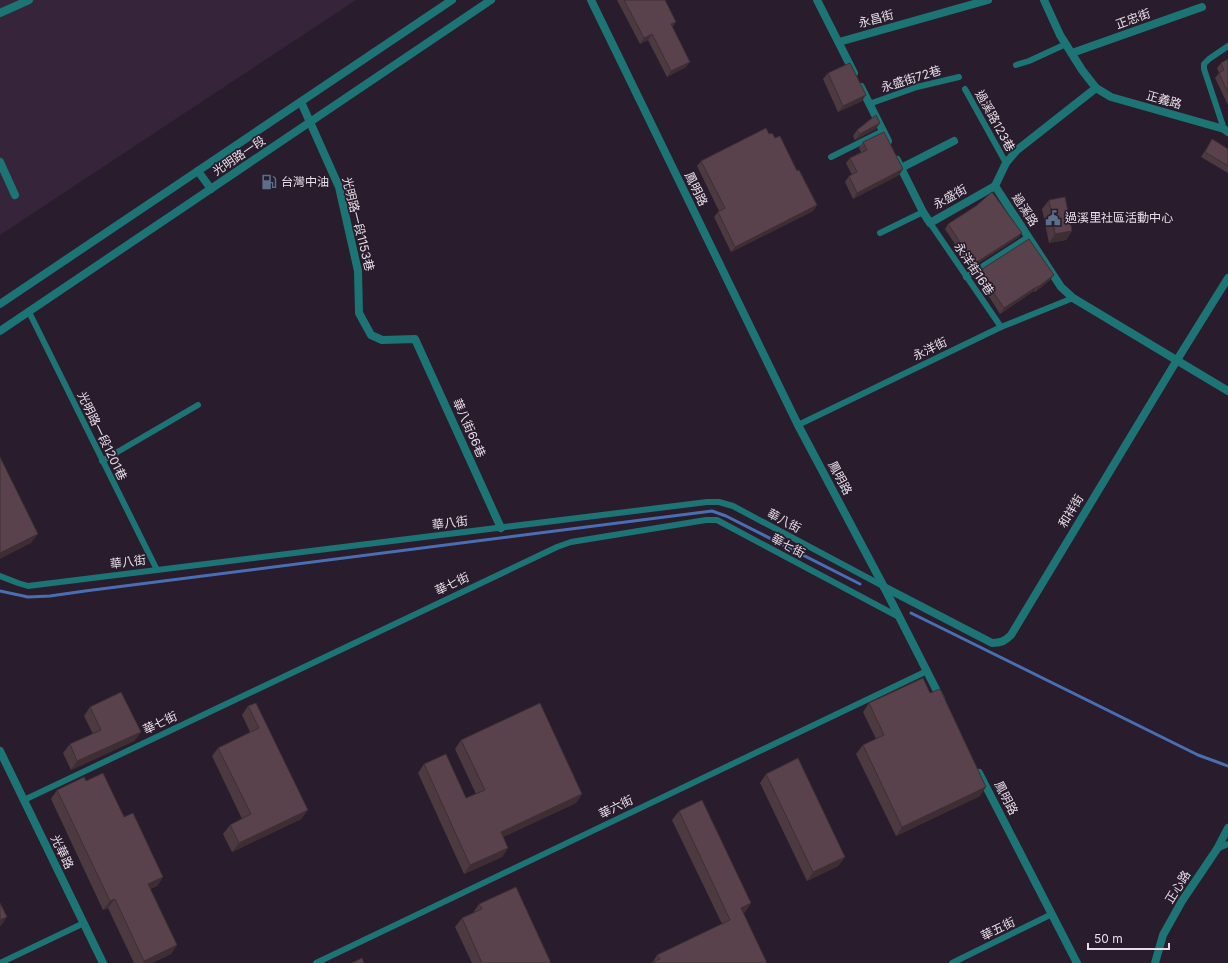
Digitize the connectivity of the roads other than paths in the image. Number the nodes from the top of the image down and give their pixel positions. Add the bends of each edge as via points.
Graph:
1 (29, 0) edge
2 (452, 0) edge
3 (491, 0) edge
4 (817, 0) edge
5 (988, 0) edge
6 (1044, 0) edge
7 (593, 1) edge
8 (1202, 7) dead end
9 (0, 14) edge
10 (839, 42) junction
11 (1066, 44) junction
12 (1228, 46) edge
13 (1072, 54) junction
14 (1016, 65) dead end
15 (959, 77) dead end
16 (1096, 88) junction
17 (965, 89) dead end
18 (301, 102) junction
19 (869, 104) junction
20 (310, 122) junction
21 (1226, 130) edge
22 (882, 131) junction
23 (954, 141) dead end
24 (832, 156) dead end
25 (0, 162) edge
26 (1006, 163) junction
27 (901, 168) junction
28 (198, 171) junction
29 (995, 186) junction
30 (211, 189) junction
31 (15, 195) dead end
32 (923, 212) junction
33 (930, 223) junction
34 (880, 233) dead end
35 (1028, 237) junction
36 (966, 277) junction
37 (1228, 278) edge
38 (1073, 298) junction
39 (0, 304) edge
40 (28, 312) junction
41 (1001, 327) junction
42 (0, 331) edge
43 (415, 339) joint
44 (1176, 360) junction
45 (1228, 391) edge
46 (198, 405) dead end
47 (798, 424) junction
48 (102, 461) junction
49 (500, 528) junction
50 (157, 570) junction
51 (0, 576) edge
52 (884, 587) junction
53 (899, 617) junction
54 (926, 671) junction
55 (944, 706) edge
56 (0, 751) edge
57 (977, 768) edge
58 (24, 800) junction
59 (1228, 828) edge
60 (1228, 844) edge
61 (1217, 849) junction
62 (1052, 914) junction
63 (84, 923) junction
64 (0, 963) edge
65 (103, 963) edge
66 (316, 963) edge
67 (952, 963) edge
68 (1077, 963) edge
69 (1155, 963) edge

1 - 9 street
2 - 18 street, 光明路一段
3 - 20 street, 光明路一段
4 - 10 street, 永盛街
5 - 10 street, 永昌街
6 - 11 street
7 - 47 street, 鳳明路
8 - 13 street, 正忠街
10 - 19 street, 永盛街
11 - 13 street
11 - 14 lane
12 - 21 lane via 1204,64
13 - 16 street
15 - 19 lane, 永盛街72巷 via 916,87
16 - 21 street, 正義路 via 1111,97
16 - 26 street via 1017,150
17 - 26 lane, 過溪路123巷
18 - 20 street, 光明路一段1153巷
18 - 28 street, 光明路一段
19 - 22 street, 永盛街
20 - 30 street, 光明路一段
20 - 43 street, 光明路一段1153巷 via 339,187 358,271 359,313 370,335 382,340
22 - 24 lane
22 - 27 street, 永盛街
23 - 27 street
25 - 31 street
26 - 29 street
27 - 32 street, 永盛街
28 - 30 street
28 - 39 street, 光明路一段
29 - 33 street, 永盛街
29 - 35 street, 過溪路
30 - 40 street, 光明路一段
32 - 33 street, 永盛街
32 - 34 lane
33 - 36 lane, 永洋街16巷
35 - 36 lane
35 - 38 street, 過溪路 via 1061,287
36 - 41 lane, 永洋街16巷
37 - 44 street, 和祥街
38 - 41 lane, 永洋街
38 - 44 street, 過溪路
40 - 42 street, 光明路一段
40 - 48 lane, 光明路一段1201巷
41 - 47 lane, 永洋街
43 - 49 street, 華八街66巷
44 - 45 street, 過溪路
44 - 52 street, 和祥街 via 1011,635 1004,641 992,643
46 - 48 lane
47 - 52 street, 鳳明路
48 - 50 lane, 光明路一段1201巷
49 - 50 lane, 華八街
49 - 52 lane, 華八街 via 719,502 733,506
50 - 51 lane, 華八街 via 28,586
52 - 53 street, 鳳明路
53 - 54 street, 鳳明路
53 - 58 lane, 華七街 via 716,520 571,542
54 - 55 street, 鳳明路
54 - 66 lane, 華六街
56 - 58 street, 光華路
57 - 62 street, 鳳明路
58 - 63 street, 光華路
59 - 61 street, 正心路
60 - 61 lane
61 - 69 street, 正心路 via 1163,935
62 - 67 lane, 華五街
62 - 68 street, 鳳明路
63 - 64 lane
63 - 65 street, 光華路

